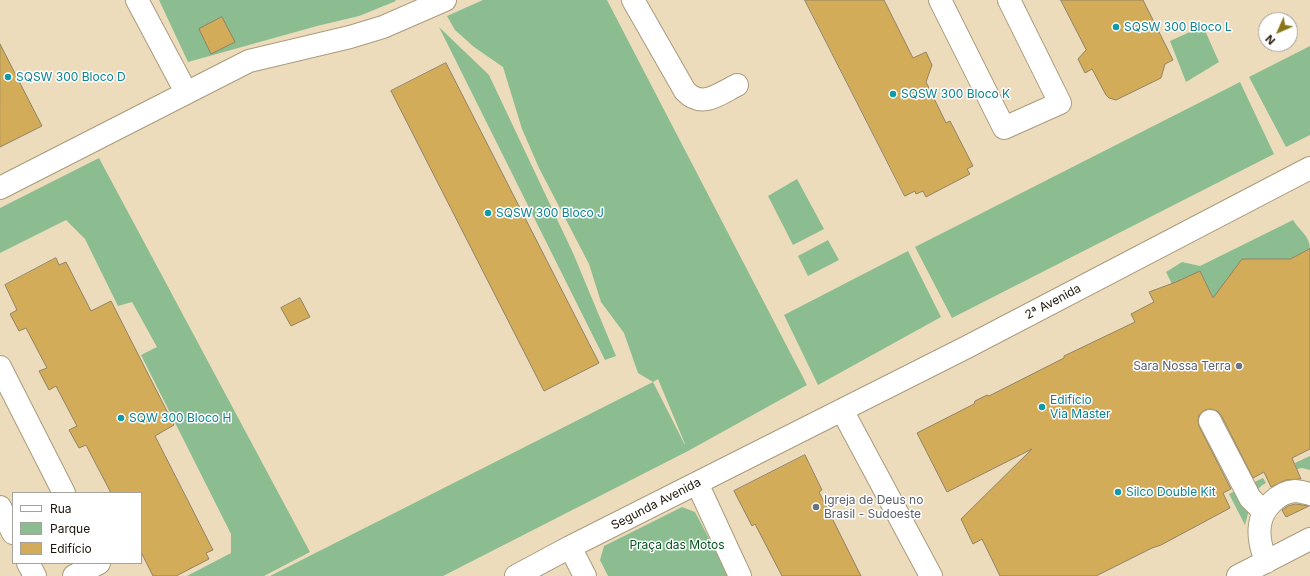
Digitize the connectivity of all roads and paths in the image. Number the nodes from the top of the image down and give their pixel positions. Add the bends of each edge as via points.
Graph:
1 (137, 0) edge
2 (445, 0) edge
3 (633, 0) edge
4 (940, 0) edge
5 (1009, 0) edge
6 (737, 85) dead end
7 (186, 92) junction
8 (1310, 168) edge
9 (0, 188) edge
10 (0, 368) edge
11 (842, 410) junction
12 (1210, 421) dead end
13 (795, 434) joint
14 (697, 483) junction
15 (63, 492) edge
16 (1310, 494) edge
17 (0, 508) edge
18 (1265, 510) junction
19 (12, 531) edge
20 (1310, 539) edge
21 (570, 547) junction
22 (29, 564) edge
23 (97, 564) edge
24 (1255, 570) edge
25 (35, 576) edge
26 (74, 576) edge
27 (516, 576) edge
28 (585, 576) edge
29 (740, 576) edge
30 (932, 576) edge

1 - 7 street
2 - 7 street via 363,33 249,61
3 - 6 street via 690,97 703,100
4 - 5 street via 1004,128 1060,103
7 - 9 street
8 - 11 street, 2ª Avenida via 974,344
10 - 15 street
11 - 13 street, 2ª Avenida
11 - 30 street
12 - 18 street via 1250,498
13 - 14 street, Segunda Avenida
14 - 21 street, Segunda Avenida
14 - 29 street
16 - 18 street via 1295,491 1281,495
17 - 19 street
18 - 24 street via 1260,525
20 - 24 street
21 - 27 street, Segunda Avenida
21 - 28 street
22 - 25 street
23 - 26 street

